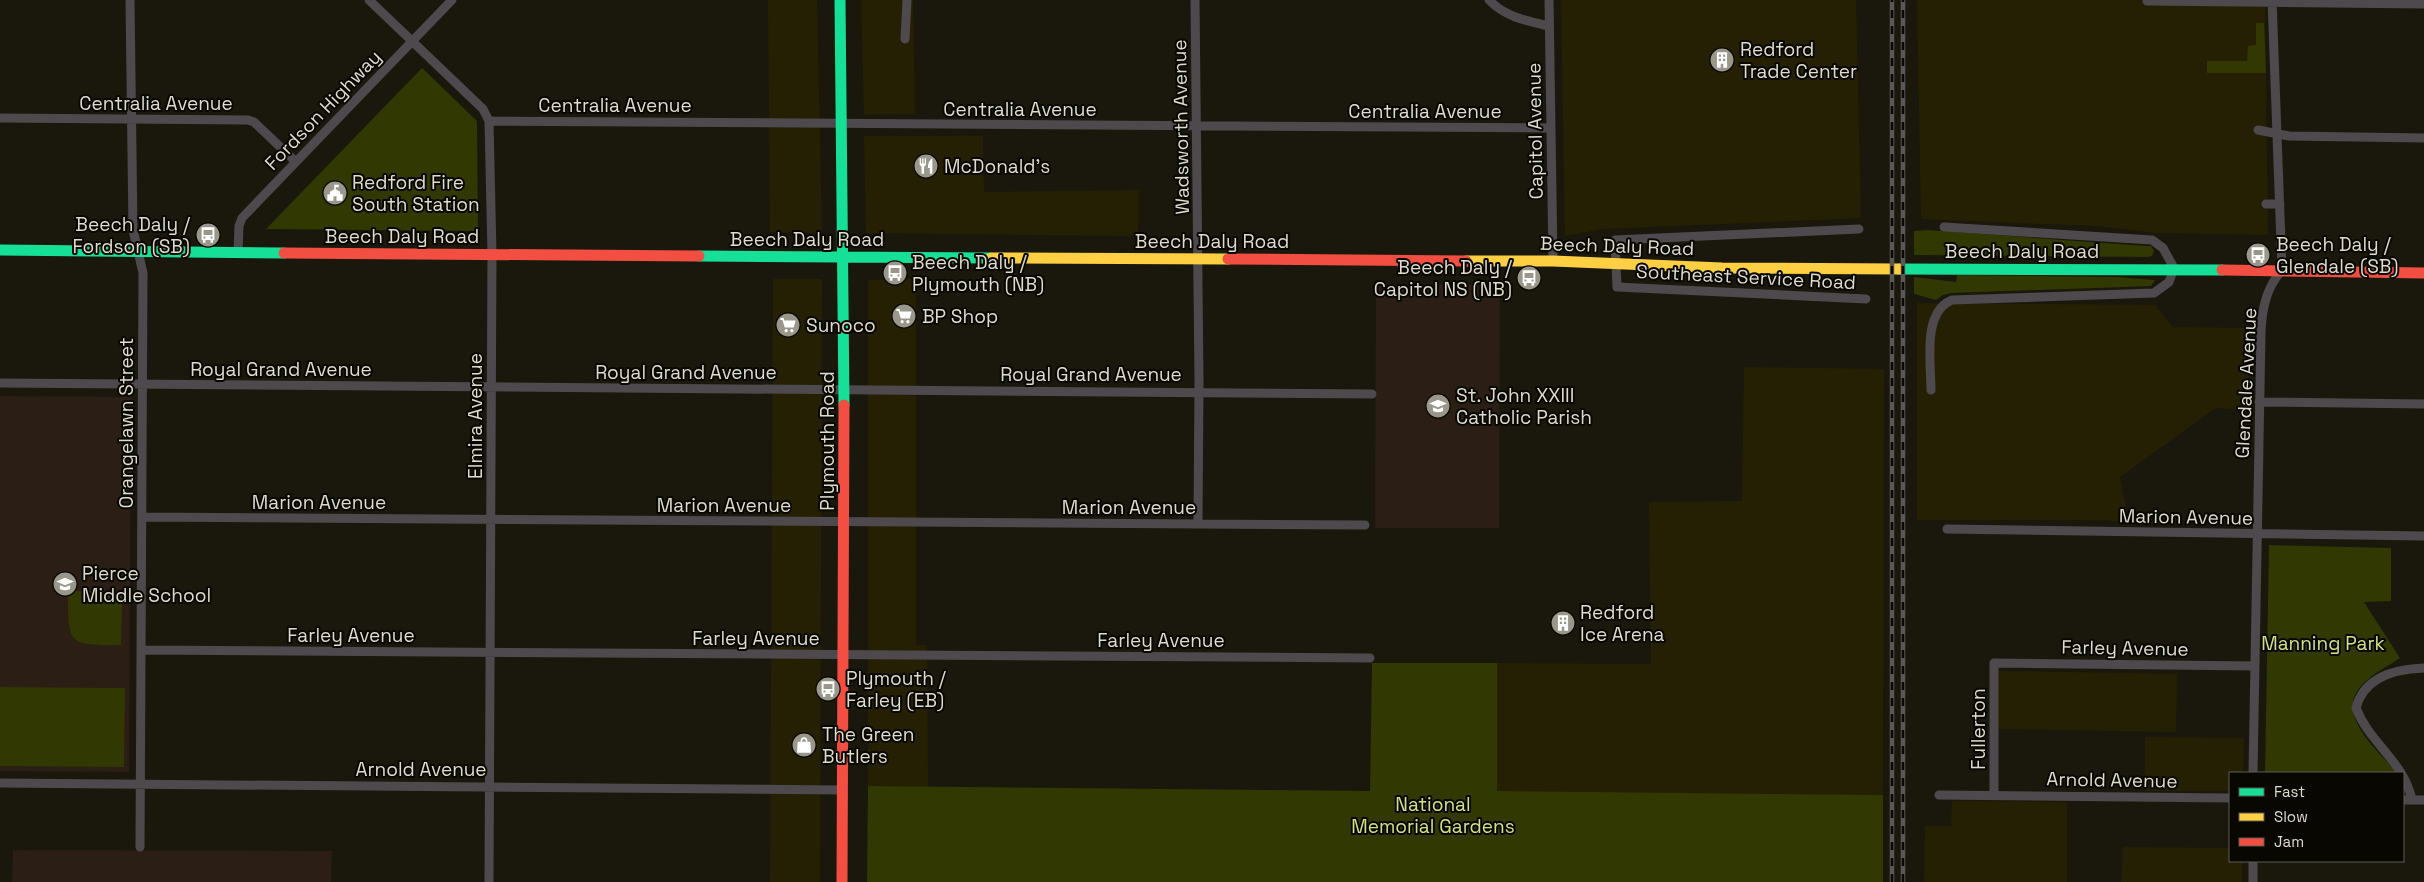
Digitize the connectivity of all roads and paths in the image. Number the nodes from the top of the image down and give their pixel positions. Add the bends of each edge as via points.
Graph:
1 (130, 0) edge
2 (369, 0) edge
3 (452, 0) edge
4 (840, 0) edge
5 (907, 0) edge
6 (1195, 0) edge
7 (1489, 0) edge
8 (1549, 0) edge
9 (2147, 1) edge
10 (2272, 1) edge
11 (2424, 4) edge
12 (1549, 26) junction
13 (905, 39) dead end
14 (412, 41) junction
15 (0, 118) edge
16 (131, 119) junction
17 (489, 121) junction
18 (843, 123) junction
19 (1197, 126) junction
20 (1551, 128) junction
21 (2258, 130) dead end
22 (2277, 134) junction
23 (2424, 138) edge
24 (296, 162) junction
25 (2266, 204) dead end
26 (2280, 204) junction
27 (1944, 227) dead end
28 (1859, 229) dead end
29 (0, 250) edge
30 (139, 251) junction
31 (238, 252) junction
32 (492, 254) junction
33 (844, 257) junction
34 (1198, 258) junction
35 (1553, 261) junction
36 (1615, 265) junction
37 (2174, 268) junction
38 (2282, 270) junction
39 (2424, 272) edge
40 (1866, 299) dead end
41 (0, 383) edge
42 (142, 385) junction
43 (491, 387) junction
44 (844, 389) junction
45 (1931, 390) dead end
46 (1199, 391) junction
47 (1372, 394) dead end
48 (2259, 402) junction
49 (2424, 404) edge
50 (142, 517) junction
51 (492, 520) junction
52 (844, 522) junction
53 (1198, 523) junction
54 (1366, 525) dead end
55 (1947, 529) dead end
56 (2257, 534) junction
57 (2424, 536) edge
58 (142, 650) junction
59 (490, 652) junction
60 (843, 655) junction
61 (1370, 658) dead end
62 (1994, 663) joint
63 (2255, 666) junction
64 (2424, 668) edge
65 (2253, 772) edge
66 (2402, 772) edge
67 (2404, 775) edge
68 (0, 782) edge
69 (140, 784) junction
70 (491, 786) junction
71 (842, 790) junction
72 (1939, 795) dead end
73 (1994, 796) junction
74 (2229, 798) edge
75 (2408, 800) edge
76 (2424, 800) edge
77 (140, 847) dead end
78 (2253, 862) edge
79 (489, 882) edge
80 (842, 882) edge
81 (2253, 882) edge

1 - 16 street, Orangelawn Street
2 - 14 street
3 - 14 street, Fordson Highway
4 - 18 main road, Plymouth Road
5 - 13 street
6 - 19 street, Wadsworth Avenue
7 - 12 street via 1513,16
8 - 12 street, Capitol Avenue
9 - 10 street
10 - 11 street
10 - 22 street
12 - 20 street, Capitol Avenue
14 - 17 street via 483,109
14 - 24 street, Fordson Highway
15 - 16 street, Centralia Avenue
16 - 24 street, Centralia Avenue via 248,120
16 - 30 street, Orangelawn Street via 133,230
17 - 18 street, Centralia Avenue
17 - 32 street, Elmira Avenue
18 - 19 street, Centralia Avenue
18 - 33 main road, Plymouth Road
19 - 20 street, Centralia Avenue
19 - 34 street, Wadsworth Avenue
20 - 35 street, Capitol Avenue
21 - 22 street
22 - 23 street
22 - 26 street
24 - 31 street, Fordson Highway via 242,218
25 - 26 street
26 - 38 street
27 - 37 street via 2152,240 2163,248
28 - 36 street via 1615,240
29 - 30 main road, Beech Daly Road
30 - 31 main road, Beech Daly Road
30 - 42 street, Orangelawn Street via 142,273
31 - 32 main road, Beech Daly Road
32 - 33 main road, Beech Daly Road
32 - 43 street, Elmira Avenue
33 - 34 main road, Beech Daly Road
33 - 44 main road, Plymouth Road
34 - 35 main road, Beech Daly Road
34 - 46 street, Wadsworth Avenue
35 - 36 main road, Beech Daly Road
36 - 37 main road, Beech Daly Road
36 - 40 street, Southeast Service Road via 1617,287
37 - 38 main road, Beech Daly Road
37 - 45 street via 2169,282 2154,292 1952,300 1944,304 1934,316 1931,331
38 - 39 main road, Beech Daly Road
38 - 48 street, Glendale Avenue via 2272,281 2262,319
41 - 42 street, Royal Grand Avenue
42 - 43 street, Royal Grand Avenue
42 - 50 street, Orangelawn Street
43 - 44 street, Royal Grand Avenue
43 - 51 street, Elmira Avenue
44 - 46 street, Royal Grand Avenue
44 - 52 main road, Plymouth Road
46 - 47 street, Royal Grand Avenue
46 - 53 street, Wadsworth Avenue
48 - 49 street
48 - 56 street, Glendale Avenue
50 - 51 street, Marion Avenue
50 - 58 street, Orangelawn Street
51 - 52 street, Marion Avenue
51 - 59 street, Elmira Avenue
52 - 53 street, Marion Avenue
52 - 60 main road, Plymouth Road
53 - 54 street, Marion Avenue
55 - 56 street, Marion Avenue
56 - 57 street, Marion Avenue
56 - 63 street, Glendale Avenue
58 - 59 street, Farley Avenue
58 - 69 street, Orangelawn Street
59 - 60 street, Farley Avenue
59 - 70 street, Elmira Avenue
60 - 61 street, Farley Avenue
60 - 71 main road, Plymouth Road
62 - 63 street, Farley Avenue
62 - 73 street, Fullerton
63 - 65 street, Glendale Avenue
64 - 66 street via 2393,673 2374,681 2362,692 2356,708 2368,732
67 - 75 street
68 - 69 street, Arnold Avenue
69 - 70 street, Arnold Avenue
69 - 77 street, Orangelawn Street
70 - 71 street, Arnold Avenue
70 - 79 street, Elmira Avenue
71 - 80 main road, Plymouth Road
72 - 73 street, Arnold Avenue
73 - 74 street, Arnold Avenue
75 - 76 street
78 - 81 street

